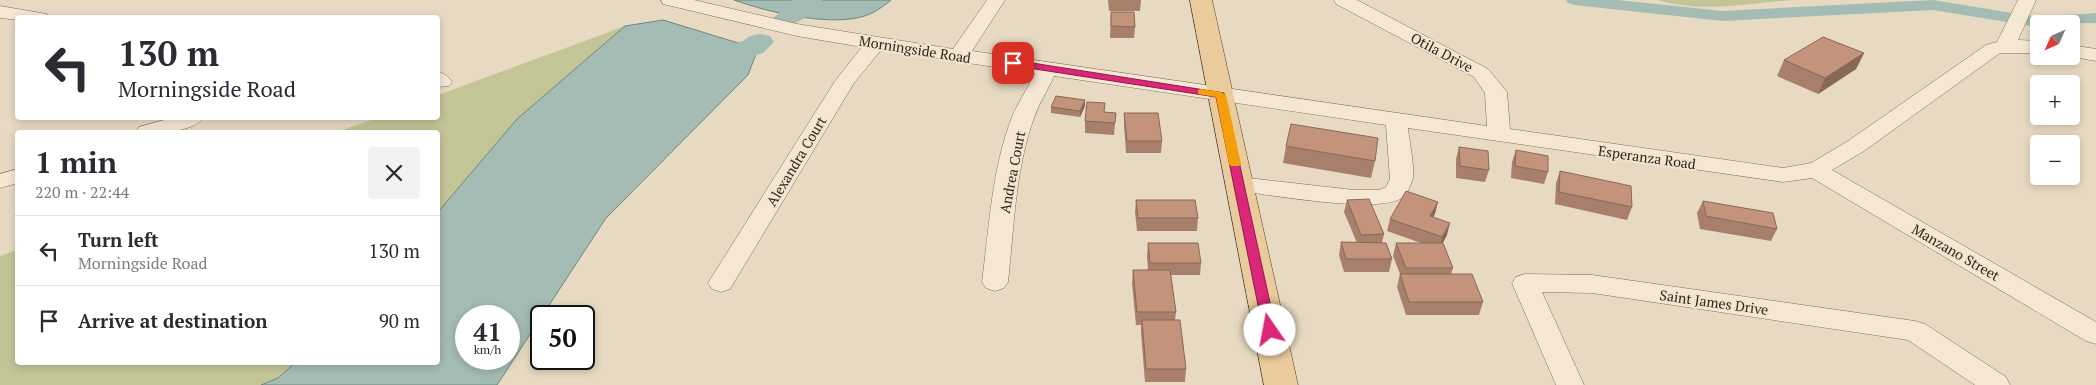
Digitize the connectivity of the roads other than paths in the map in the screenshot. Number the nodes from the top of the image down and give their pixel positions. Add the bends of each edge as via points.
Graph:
1 (670, 0) edge
2 (996, 0) edge
3 (1201, 0) edge
4 (1343, 0) edge
5 (2026, 1) edge
6 (0, 12) edge
7 (20, 15) edge
8 (2008, 40) junction
9 (876, 43) junction
10 (2030, 45) edge
11 (2080, 52) edge
12 (2096, 55) edge
13 (959, 56) junction
14 (1048, 68) junction
15 (1221, 95) junction
16 (186, 120) edge
17 (1396, 120) junction
18 (153, 130) edge
19 (1499, 135) junction
20 (1815, 170) junction
21 (15, 177) edge
22 (0, 182) edge
23 (1239, 184) junction
24 (996, 282) dead end
25 (721, 283) dead end
26 (2096, 334) edge
27 (1281, 385) edge
28 (1570, 385) edge
29 (1996, 385) edge

1 - 9 street, Morningside Road via 797,30
2 - 13 street
3 - 15 main road
4 - 19 street, Otila Drive via 1481,73 1496,92
5 - 8 street
6 - 7 street
8 - 10 street, Esperanza Road
8 - 20 street, Esperanza Road via 1856,146
9 - 13 street, Morningside Road
9 - 25 street, Alexandra Court via 845,81
11 - 12 street
13 - 14 street, Morningside Road
14 - 15 street, Morningside Road
14 - 24 street, Andrea Court via 1023,117 1013,153
15 - 17 street, Esperanza Road
15 - 23 main road
16 - 18 street
17 - 19 street, Esperanza Road
17 - 23 street via 1402,179 1395,192 1382,197 1354,197
19 - 20 street, Esperanza Road via 1783,175
20 - 26 street, Manzano Street
21 - 22 street
23 - 27 main road
28 - 29 street, Saint James Drive via 1525,283 1592,284 1915,331

